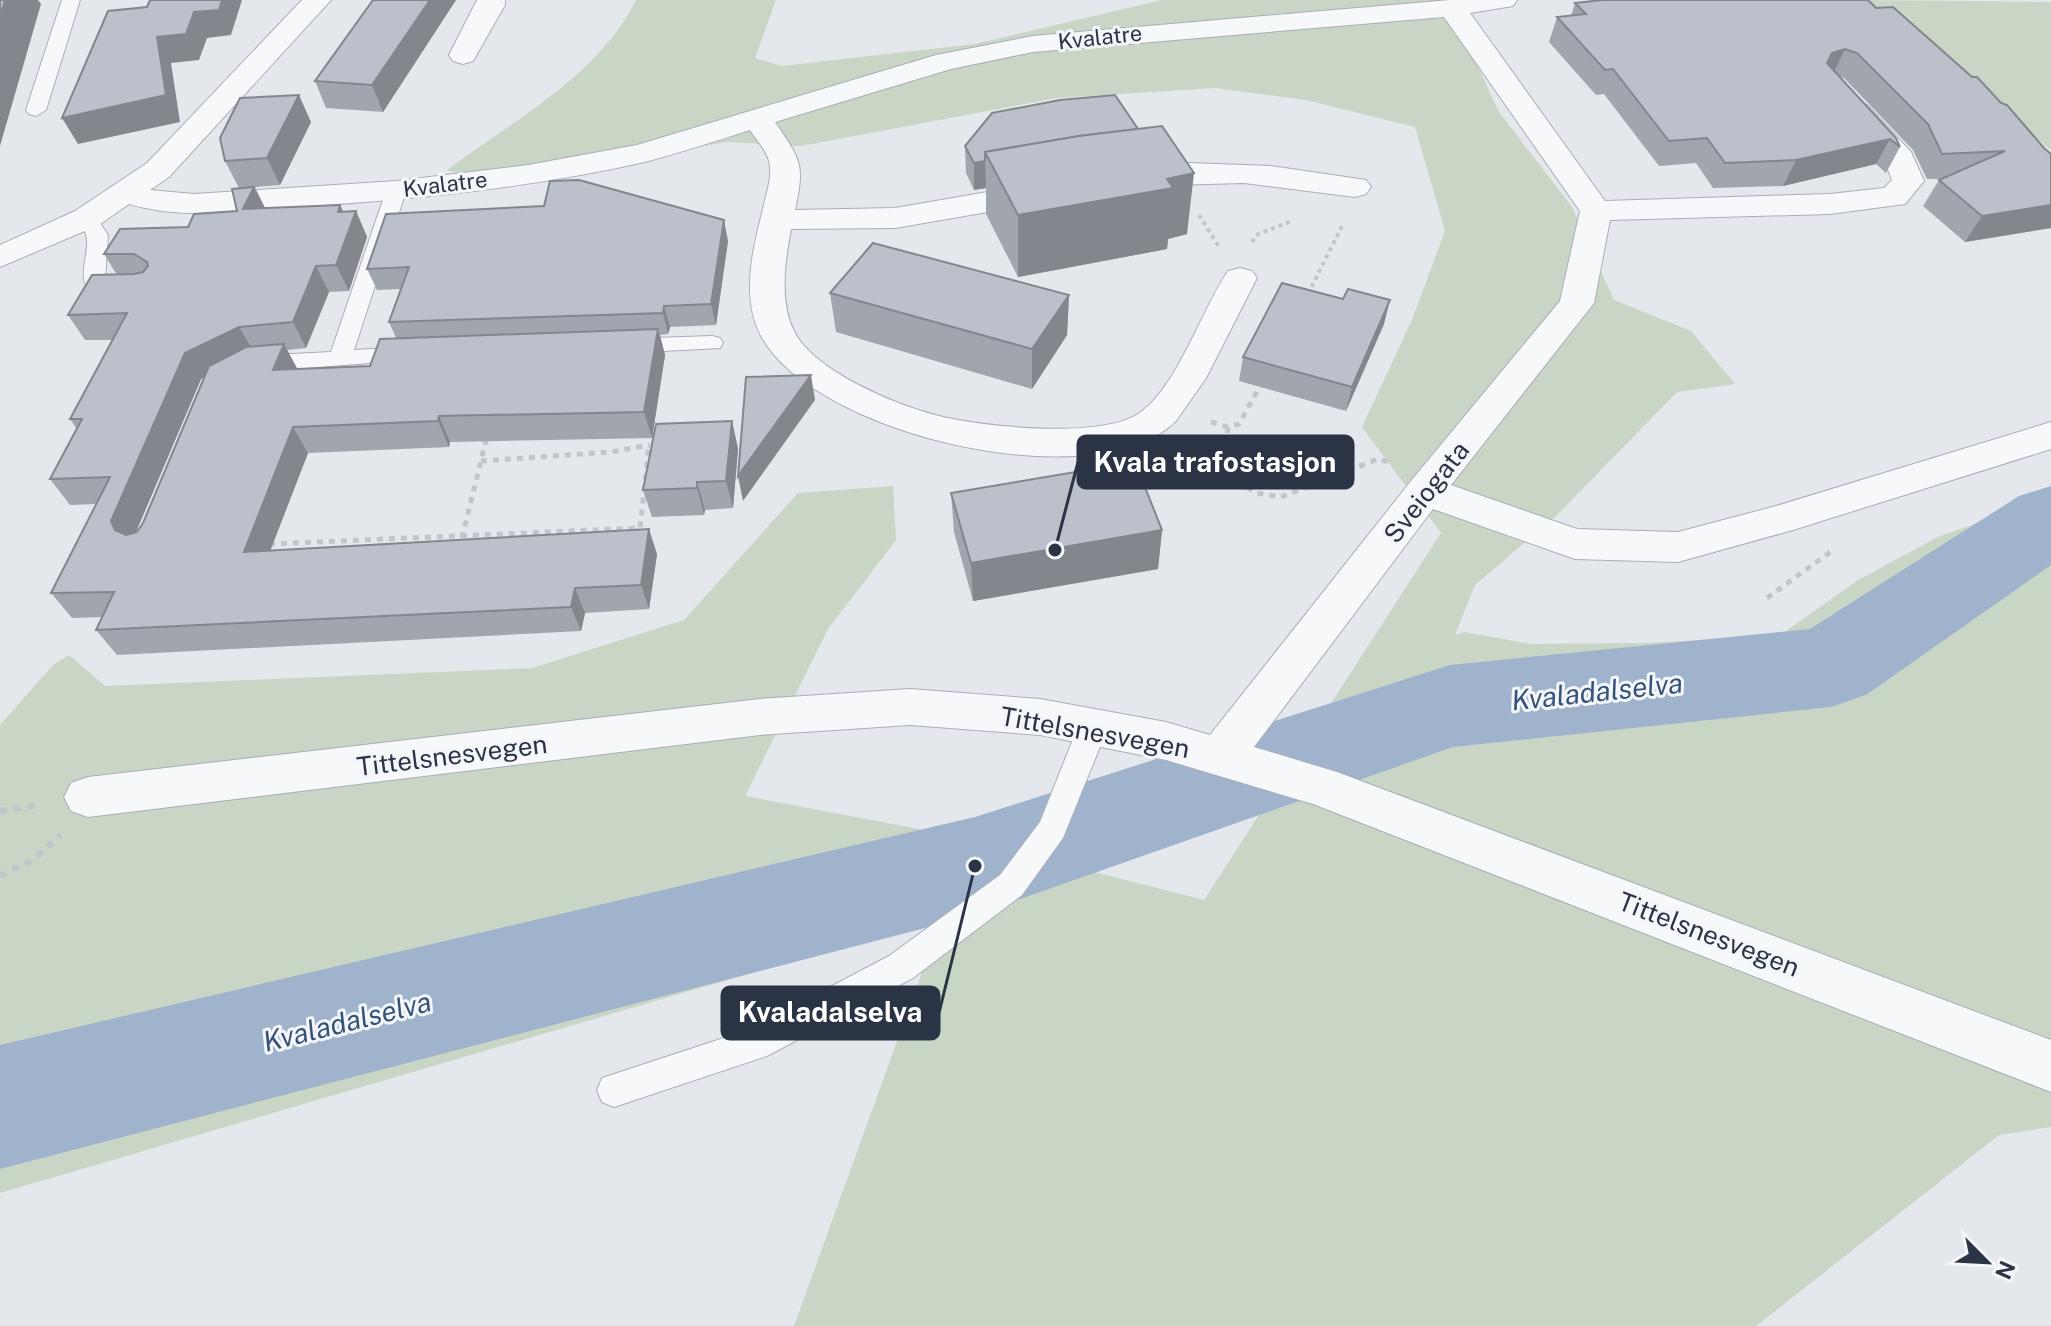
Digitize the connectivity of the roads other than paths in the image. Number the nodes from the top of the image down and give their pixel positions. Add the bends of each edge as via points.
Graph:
1 (71, 0) edge
2 (491, 0) edge
3 (1503, 0) edge
4 (328, 3) edge
5 (1452, 8) junction
6 (463, 55) dead end
7 (1832, 86) edge
8 (36, 110) dead end
9 (758, 119) junction
10 (1355, 187) dead end
11 (396, 191) junction
12 (127, 193) junction
13 (1596, 211) junction
14 (87, 218) junction
15 (778, 219) junction
16 (0, 257) edge
17 (1236, 271) road end
18 (135, 290) edge
19 (712, 343) dead end
20 (603, 347) edge
21 (433, 353) edge
22 (341, 356) junction
23 (234, 374) edge
24 (2051, 435) edge
25 (1425, 491) junction
26 (1093, 727) junction
27 (1220, 757) junction
28 (88, 797) road end
29 (2051, 1066) edge
30 (614, 1090) dead end

1 - 8 lane
2 - 6 street
3 - 5 street
4 - 12 street via 282,35 197,132
5 - 9 street, Kvalatre via 1033,44 946,61
5 - 13 street
7 - 13 street via 1900,159 1908,181 1894,197
9 - 11 street, Kvalatre via 591,164
9 - 15 street via 784,159
10 - 15 street via 1262,172 1184,172 895,218
11 - 12 street, Kvalatre via 194,204
11 - 22 lane
12 - 14 street
13 - 25 street, Sveiogata via 1577,303
14 - 16 street
14 - 18 lane via 98,237 98,287
15 - 17 street via 767,290 770,315 796,357 841,388 896,415 975,436 1084,440 1150,425 1168,408
19 - 20 lane
21 - 22 lane
22 - 23 lane via 255,363
24 - 25 street via 1678,547 1575,544
25 - 27 street, Sveiogata
26 - 27 street, Tittelsnesvegen
26 - 28 street, Tittelsnesvegen via 1040,717 910,707 760,717
26 - 30 lane via 1052,829 1011,885 901,967 755,1044
27 - 29 street, Tittelsnesvegen via 1320,786

